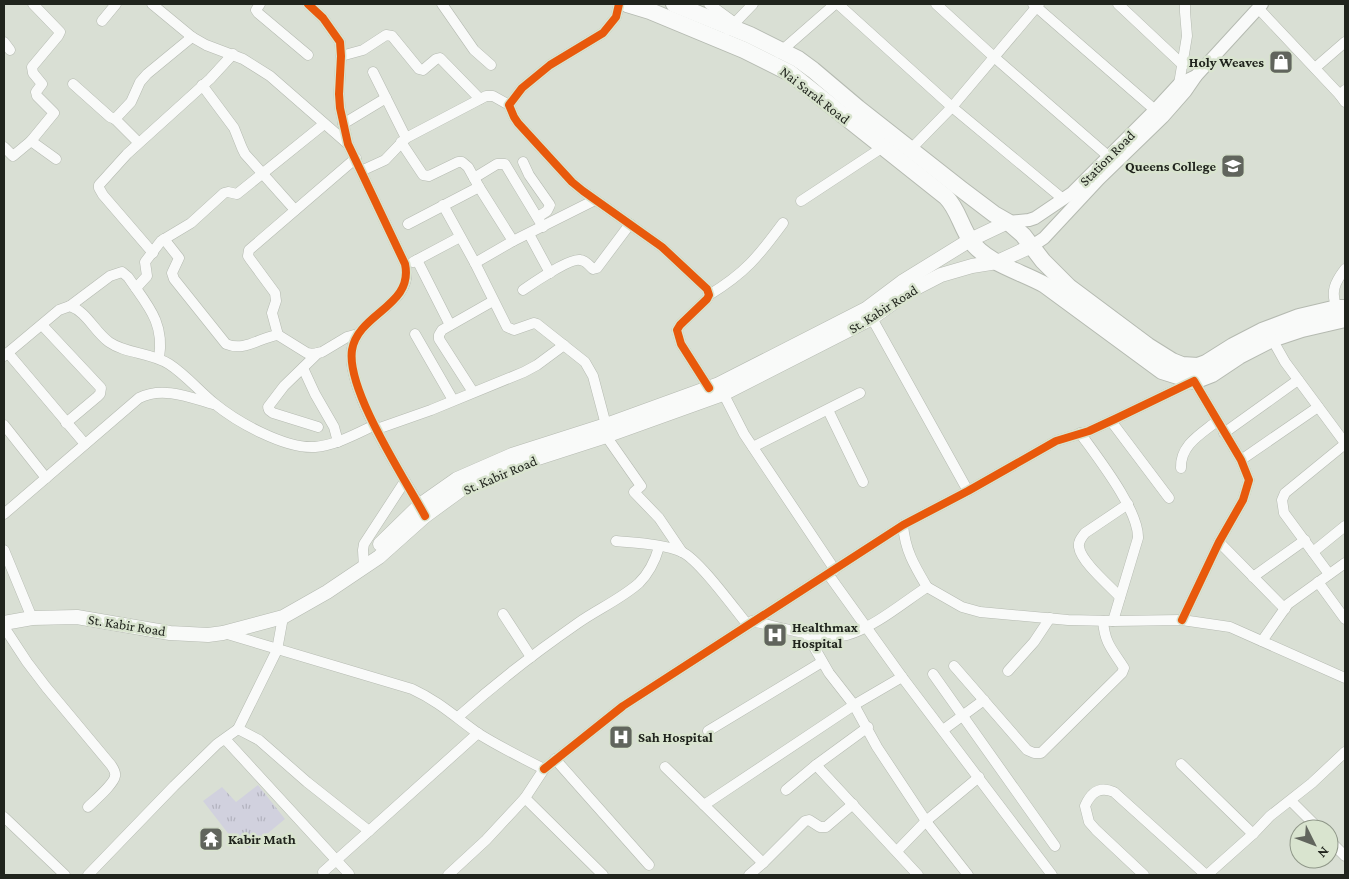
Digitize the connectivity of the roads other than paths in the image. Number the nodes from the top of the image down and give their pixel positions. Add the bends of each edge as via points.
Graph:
1 (33, 4) edge
2 (116, 4) edge
3 (152, 4) edge
4 (260, 4) edge
5 (308, 4) edge
6 (442, 4) edge
7 (619, 4) edge
8 (627, 4) edge
9 (709, 4) edge
10 (753, 4) edge
11 (837, 4) edge
12 (936, 4) edge
13 (1118, 4) edge
14 (1186, 4) edge
15 (1036, 5) edge
16 (1260, 6) edge
17 (672, 9) edge
18 (102, 21) dead end
19 (733, 25) junction
20 (192, 38) junction
21 (719, 39) junction
22 (1345, 42) edge
23 (233, 54) junction
24 (308, 55) dead end
25 (341, 56) junction
26 (776, 56) junction
27 (994, 57) junction
28 (491, 65) dead end
29 (1182, 65) junction
30 (1315, 68) junction
31 (373, 72) dead end
32 (73, 84) dead end
33 (202, 85) junction
34 (1182, 88) junction
35 (1344, 96) edge
36 (386, 98) junction
37 (480, 99) junction
38 (510, 105) junction
39 (952, 106) junction
40 (1155, 110) junction
41 (115, 119) junction
42 (324, 124) junction
43 (343, 124) junction
44 (403, 140) junction
45 (31, 141) junction
46 (138, 142) junction
47 (348, 144) junction
48 (4, 147) edge
49 (883, 147) junction
50 (912, 150) junction
51 (1108, 156) junction
52 (356, 158) junction
53 (56, 159) dead end
54 (523, 162) dead end
55 (361, 171) junction
56 (262, 174) junction
57 (476, 183) junction
58 (1063, 199) junction
59 (595, 200) junction
60 (801, 201) dead end
61 (443, 205) junction
62 (295, 210) junction
63 (538, 217) junction
64 (1008, 222) junction
65 (783, 223) dead end
66 (408, 224) dead end
67 (630, 224) junction
68 (543, 227) junction
69 (529, 234) junction
70 (460, 236) junction
71 (164, 239) junction
72 (970, 240) junction
73 (513, 241) junction
74 (1032, 246) junction
75 (153, 253) junction
76 (417, 260) junction
77 (997, 262) junction
78 (475, 263) junction
79 (406, 266) junction
80 (1345, 268) edge
81 (550, 273) junction
82 (136, 288) junction
83 (523, 290) dead end
84 (709, 295) junction
85 (493, 301) junction
86 (70, 306) junction
87 (1342, 312) edge
88 (869, 314) junction
89 (42, 325) junction
90 (450, 325) junction
91 (358, 334) junction
92 (415, 334) dead end
93 (278, 336) junction
94 (1272, 339) junction
95 (564, 345) junction
96 (318, 353) junction
97 (6, 354) edge
98 (160, 358) junction
99 (303, 368) junction
100 (1298, 380) junction
101 (1194, 381) junction
102 (717, 389) junction
103 (473, 392) junction
104 (860, 393) dead end
105 (453, 400) junction
106 (216, 405) junction
107 (1318, 407) junction
108 (828, 410) junction
109 (1111, 421) junction
110 (1217, 421) junction
111 (66, 423) junction
112 (4, 425) edge
113 (318, 427) dead end
114 (376, 427) junction
115 (606, 430) junction
116 (1080, 433) junction
117 (1224, 433) junction
118 (338, 442) junction
119 (85, 444) junction
120 (1345, 444) edge
121 (753, 447) junction
122 (1241, 460) junction
123 (1181, 468) dead end
124 (46, 478) junction
125 (405, 481) junction
126 (863, 482) dead end
127 (968, 491) junction
128 (1169, 498) dead end
129 (1128, 504) junction
130 (422, 510) junction
131 (4, 513) edge
132 (903, 525) junction
133 (1345, 526) edge
134 (1305, 540) junction
135 (616, 541) dead end
136 (1219, 542) junction
137 (659, 547) junction
138 (4, 550) edge
139 (682, 552) junction
140 (1313, 552) junction
141 (363, 563) junction
142 (1345, 564) edge
143 (831, 572) junction
144 (1329, 574) junction
145 (1253, 576) junction
146 (1318, 582) junction
147 (927, 587) junction
148 (1120, 597) junction
149 (1285, 609) junction
150 (31, 614) junction
151 (503, 614) dead end
152 (4, 615) edge
153 (283, 617) junction
154 (1050, 618) junction
155 (1345, 619) edge
156 (1182, 620) junction
157 (1108, 621) junction
158 (749, 623) junction
159 (4, 625) edge
160 (865, 628) junction
161 (224, 633) junction
162 (806, 633) junction
163 (1262, 641) junction
164 (277, 650) junction
165 (530, 658) junction
166 (822, 662) junction
167 (954, 666) dead end
168 (1008, 671) dead end
169 (933, 674) dead end
170 (902, 678) junction
171 (1345, 678) edge
172 (984, 700) junction
173 (854, 705) junction
174 (963, 716) junction
175 (458, 717) junction
176 (868, 727) junction
177 (238, 729) junction
178 (942, 730) junction
179 (708, 731) dead end
180 (478, 733) junction
181 (225, 739) junction
182 (1345, 752) edge
183 (555, 759) junction
184 (1181, 764) dead end
185 (816, 765) junction
186 (665, 767) dead end
187 (544, 769) junction
188 (979, 778) junction
189 (786, 790) dead end
190 (524, 798) junction
191 (1291, 801) junction
192 (853, 804) junction
193 (704, 806) junction
194 (88, 807) dead end
195 (4, 817) edge
196 (1309, 819) edge
197 (926, 821) junction
198 (369, 831) junction
199 (1253, 834) junction
200 (1055, 846) dead end
201 (897, 851) junction
202 (337, 860) junction
203 (762, 863) junction
204 (649, 865) dead end
205 (323, 872) dead end
206 (65, 875) edge
207 (88, 875) edge
208 (348, 875) edge
209 (448, 875) edge
210 (603, 875) edge
211 (749, 875) edge
212 (918, 875) edge
213 (968, 875) edge
214 (1052, 875) edge
215 (1144, 875) edge
216 (1207, 875) edge

1 - 45 street via 60,32 32,67 42,84 37,96 54,113
2 - 18 street
3 - 20 street
4 - 24 street via 257,12
5 - 25 street via 334,31 340,42
6 - 28 street via 474,50
7 - 38 street via 616,16 603,33 550,66 522,88
8 - 17 main road, Nai Sarak Road
9 - 19 street
10 - 19 street
11 - 26 street
11 - 39 street
12 - 27 street
13 - 29 street
14 - 29 street via 1187,36
15 - 27 street
15 - 40 street
16 - 30 street
16 - 34 street, Station Road
17 - 19 main road, Nai Sarak Road
17 - 21 main road, Nai Sarak Road
19 - 21 street
19 - 26 main road, Nai Sarak Road
20 - 23 street
20 - 41 street via 147,74 131,102
21 - 26 main road, Nai Sarak Road
22 - 30 street
23 - 33 street
23 - 42 street via 270,76
25 - 37 street via 355,53 386,35 392,36 419,69 423,70 440,58
25 - 43 street via 339,94
26 - 49 main road, Nai Sarak Road
26 - 50 main road, Nai Sarak Road via 813,70
27 - 39 street
27 - 51 street
29 - 34 street
30 - 35 street
31 - 36 street
32 - 41 street
33 - 46 street
33 - 56 street via 234,128 245,154
34 - 40 street, Station Road
34 - 74 street, Station Road via 1163,117 1044,238
36 - 43 street
36 - 44 street
37 - 38 street via 493,96
37 - 44 street
38 - 59 street via 518,123 572,182
39 - 50 street
39 - 58 street
40 - 51 street, Station Road
41 - 46 street
42 - 47 street
42 - 56 street
43 - 47 street
44 - 55 street via 385,160
44 - 57 street via 422,175 429,176 462,162
45 - 48 street via 13,156
45 - 53 street
46 - 75 street via 99,188
47 - 52 street
49 - 60 street
49 - 72 main road, Nai Sarak Road via 946,196
50 - 64 main road, Nai Sarak Road
51 - 58 street, Station Road
52 - 55 street
52 - 62 street
54 - 63 street via 550,205
55 - 79 street
56 - 62 street
56 - 71 street via 237,194 224,193 191,223
57 - 61 street
57 - 63 street via 497,164 505,164
57 - 73 street
58 - 64 street, Station Road via 1035,218
59 - 67 street
59 - 68 street
61 - 66 street
61 - 70 street
62 - 93 street via 252,247 248,256 275,293 272,313
63 - 68 street
64 - 72 main road, St. Kabir Road
64 - 74 main road, Nai Sarak Road
65 - 84 street via 747,269
67 - 81 street via 597,268 578,260
67 - 84 street via 662,247 704,285
68 - 69 street
69 - 73 street
69 - 81 street
70 - 76 street
70 - 78 street
71 - 75 street
71 - 93 street via 178,258 172,273 174,279 226,344 247,346
72 - 77 main road
72 - 88 main road, St. Kabir Road via 902,282
73 - 78 street
74 - 77 main road, St. Kabir Road
74 - 87 main road, Nai Sarak Road via 1075,292 1148,346 1172,361 1191,367 1206,363 1262,331 1298,317
75 - 82 street via 145,264 147,276
76 - 79 street
76 - 90 street
77 - 88 main road, St. Kabir Road via 941,274
77 - 101 main road via 1045,285 1162,371
78 - 85 street
79 - 91 street via 406,284 399,294
80 - 87 street via 1337,279 1332,299
81 - 83 street
82 - 86 street via 128,276 118,272
82 - 98 street via 158,323 162,344
84 - 102 street via 677,330 681,344
85 - 90 street
85 - 95 street via 510,329 534,322
86 - 89 street via 59,310
86 - 98 street via 81,312 102,336 119,348
87 - 94 main road
88 - 102 main road, St. Kabir Road
88 - 127 street
89 - 97 street
89 - 111 street via 101,388 100,394
90 - 103 street via 440,332 439,339
91 - 96 street
91 - 114 street via 352,362 357,386
92 - 105 street
93 - 96 street via 307,353
94 - 100 street
94 - 101 main road
95 - 103 street via 524,372
95 - 115 street via 588,366
96 - 99 street
97 - 111 street
98 - 106 street
99 - 113 street via 275,396 269,410
99 - 118 street via 334,427
100 - 107 street
100 - 117 street
101 - 109 street
101 - 110 street
102 - 115 main road, St. Kabir Road
102 - 121 street
103 - 105 street
104 - 108 street
105 - 114 street
106 - 118 street via 254,428 296,445 313,447
106 - 119 street via 177,395 148,393
107 - 120 street
107 - 122 street
108 - 121 street
108 - 126 street
109 - 116 street
109 - 128 street
110 - 117 street
110 - 123 street via 1182,452
111 - 119 street
112 - 124 street
114 - 118 street
114 - 125 street
115 - 130 main road, St. Kabir Road via 512,455 481,467 457,479
115 - 139 street via 641,486 634,492 659,518
116 - 127 street via 1056,440
116 - 129 street
117 - 122 street
119 - 124 street
120 - 134 street via 1285,493 1282,500 1284,513
121 - 143 street
122 - 136 street via 1249,480 1247,490
124 - 131 street
125 - 130 street
125 - 141 street via 368,536
127 - 132 street
129 - 148 street via 1139,529
129 - 148 street via 1085,533 1079,546 1088,563
130 - 141 main road, St. Kabir Road
132 - 143 street
132 - 147 street via 911,561
133 - 140 street
134 - 140 street
134 - 145 street
135 - 137 street
136 - 145 street
136 - 156 street
137 - 139 street
137 - 165 street via 653,564 639,582
138 - 150 street
139 - 158 street
140 - 144 street
141 - 150 main road, St. Kabir Road via 276,610 233,624 187,626 63,608
141 - 153 main road, St. Kabir Road via 327,592
142 - 144 street
143 - 158 street
143 - 160 street
144 - 146 street
145 - 149 street
146 - 149 street
146 - 155 street
147 - 154 street via 962,607 980,612
147 - 160 street
148 - 157 street
149 - 163 street
150 - 152 main road, St. Kabir Road
150 - 159 main road, St. Kabir Road
150 - 161 main road, St. Kabir Road via 77,617 170,632
151 - 165 street
153 - 161 main road, St. Kabir Road
153 - 164 street
154 - 157 street
154 - 168 street
156 - 157 street
156 - 163 street via 1230,627
157 - 172 street via 1104,636 1124,668 1122,673 1041,752 1027,750
158 - 162 street
158 - 183 street via 622,706
159 - 194 street via 27,662 115,772 112,782
160 - 162 street via 846,636
160 - 170 street
161 - 164 street
162 - 166 street
163 - 171 street
164 - 175 street via 412,689
164 - 177 street
165 - 175 street via 495,683
166 - 173 street
166 - 179 street
167 - 172 street
169 - 174 street
170 - 173 street
170 - 178 street
172 - 174 street
173 - 176 street
173 - 193 street
174 - 178 street
174 - 200 street
175 - 180 street
176 - 185 street
176 - 197 street
177 - 181 street
177 - 198 street via 260,740
178 - 188 street
180 - 187 street
180 - 198 street
181 - 202 street
181 - 207 street via 174,786
182 - 191 street
183 - 187 street
183 - 204 street
184 - 199 street
185 - 189 street
185 - 192 street
186 - 193 street
187 - 190 street
188 - 197 street
188 - 214 street
190 - 209 street
190 - 210 street
191 - 196 street
191 - 199 street
192 - 201 street
192 - 203 street via 826,827 805,821
193 - 203 street
195 - 206 street
197 - 201 street
197 - 213 street
198 - 202 street
199 - 216 street
201 - 212 street
202 - 205 street
202 - 208 street
203 - 211 street
215 - 216 street via 1089,822 1085,806 1092,794 1100,789 1114,792

